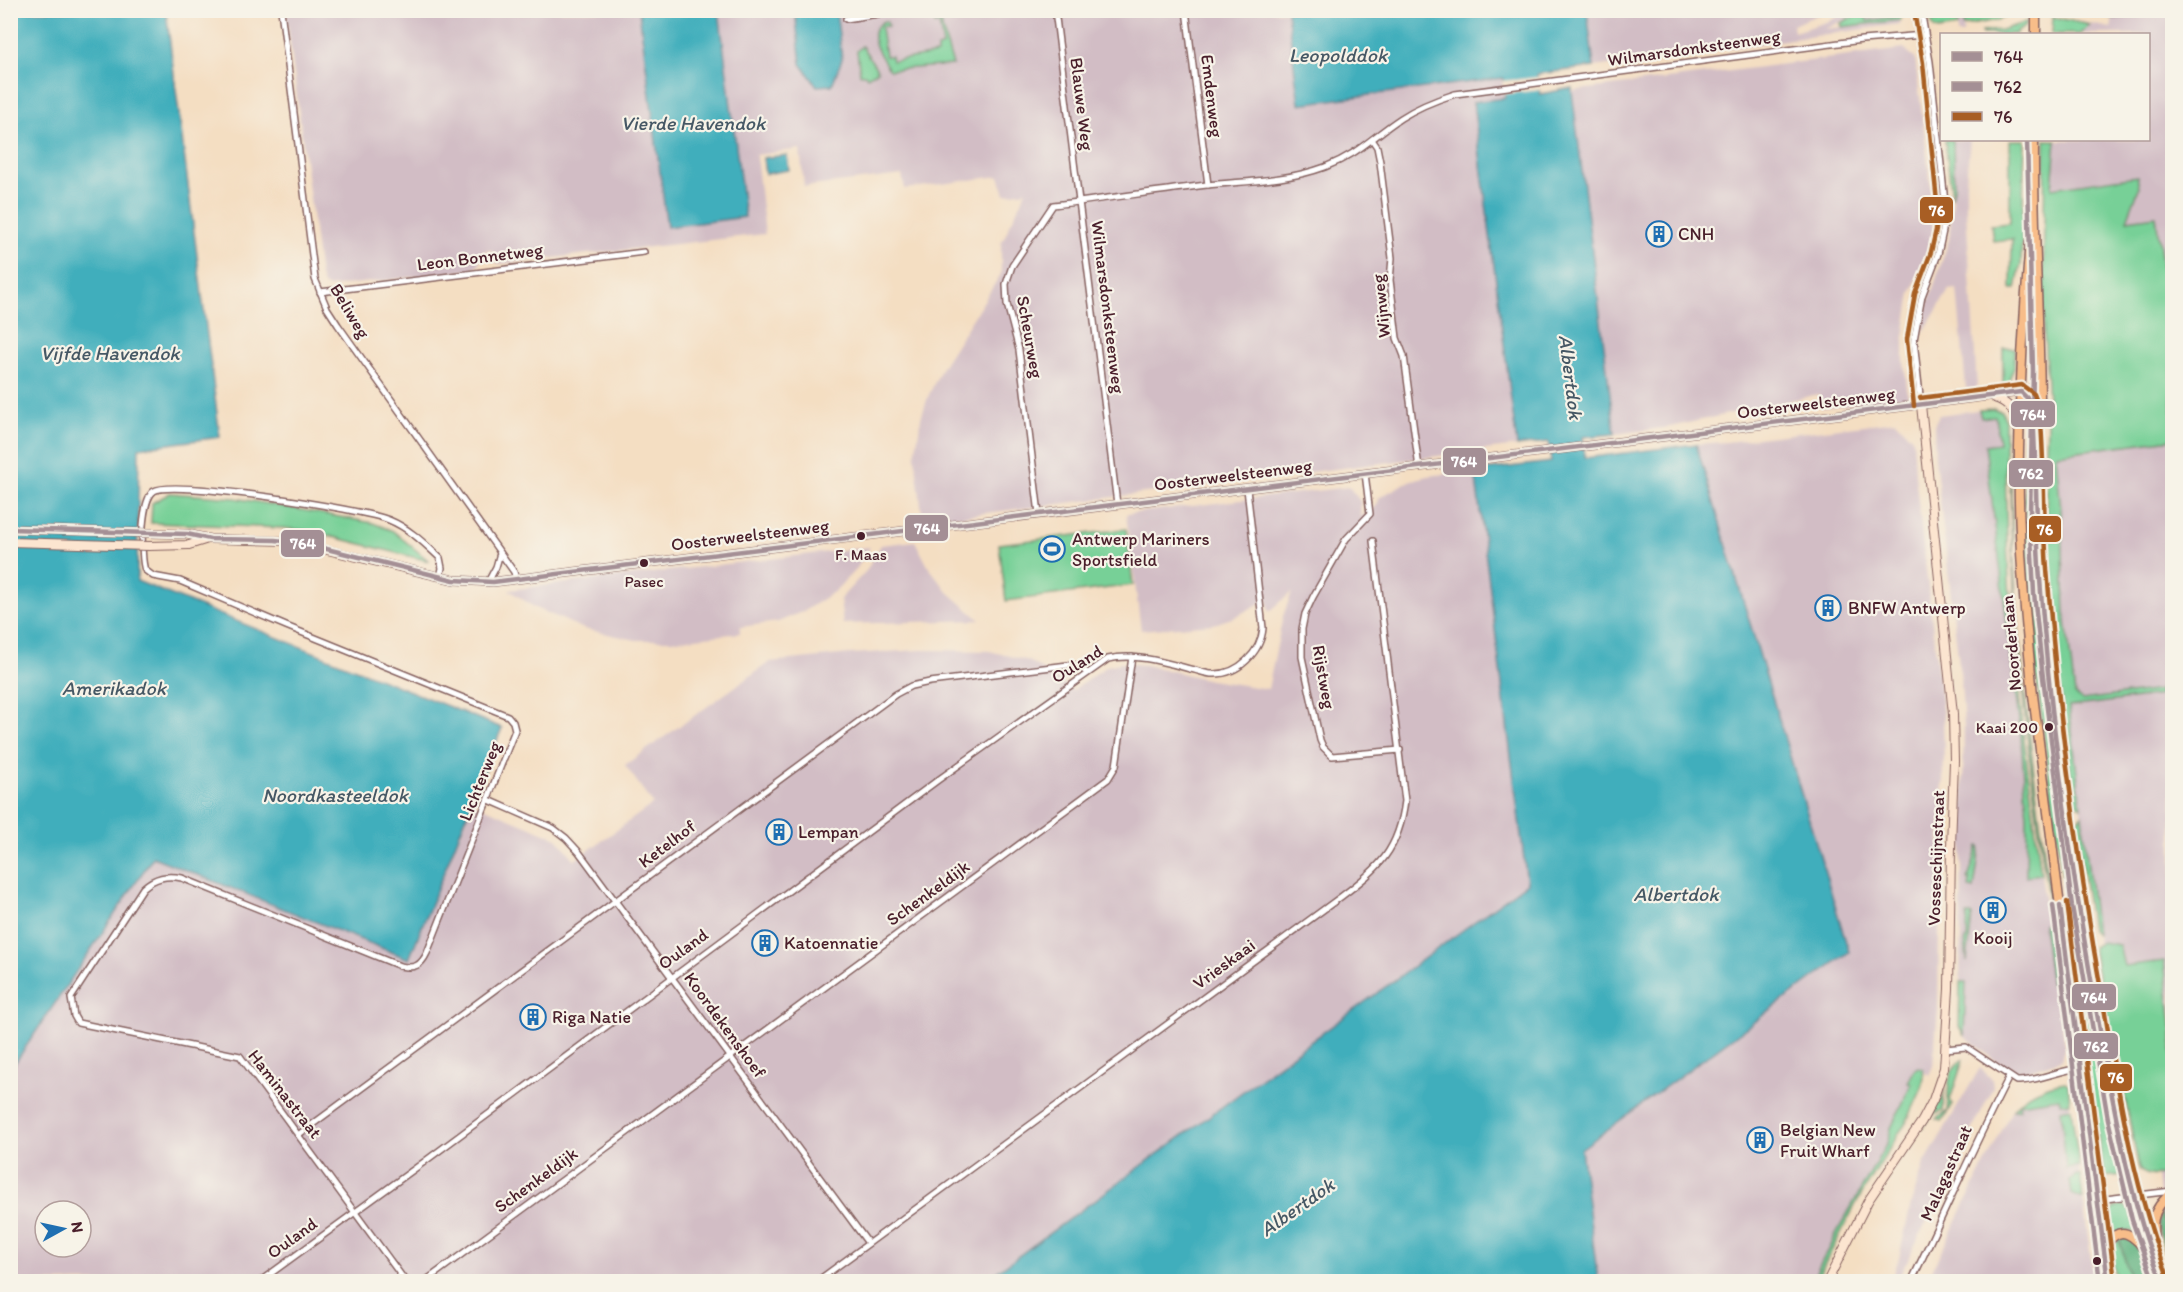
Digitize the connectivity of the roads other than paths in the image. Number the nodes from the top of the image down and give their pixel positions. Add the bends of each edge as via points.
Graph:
1 (281, 10) edge
2 (903, 10) edge
3 (1055, 10) edge
4 (1186, 10) edge
5 (1921, 10) edge
6 (2036, 10) edge
7 (846, 19) dead end
8 (2036, 33) edge
9 (1924, 35) junction
10 (1373, 141) junction
11 (2034, 141) edge
12 (1208, 185) junction
13 (2033, 201) junction
14 (1079, 202) junction
15 (644, 252) dead end
16 (320, 292) junction
17 (2040, 372) junction
18 (2021, 392) junction
19 (1989, 397) junction
20 (1921, 405) junction
21 (2019, 450) junction
22 (2036, 464) junction
23 (1419, 468) junction
24 (1365, 473) junction
25 (1247, 489) junction
26 (1117, 504) junction
27 (1039, 514) junction
28 (10, 529) edge
29 (210, 539) junction
30 (1373, 541) dead end
31 (10, 542) edge
32 (500, 553) junction
33 (440, 577) junction
34 (516, 579) junction
35 (488, 582) junction
36 (1132, 657) junction
37 (1086, 672) junction
38 (1400, 750) junction
39 (489, 800) junction
40 (615, 902) junction
41 (2085, 942) junction
42 (2065, 944) junction
43 (671, 977) junction
44 (78, 1023) joint
45 (1945, 1049) junction
46 (730, 1056) junction
47 (2080, 1068) junction
48 (2008, 1077) junction
49 (298, 1135) junction
50 (2172, 1192) edge
51 (2134, 1196) junction
52 (2097, 1200) junction
53 (355, 1211) junction
54 (868, 1243) junction
55 (2104, 1254) junction
56 (2160, 1277) edge
57 (259, 1281) edge
58 (406, 1281) edge
59 (424, 1281) edge
60 (816, 1281) edge
61 (1827, 1281) edge
62 (1911, 1281) edge
63 (2108, 1281) edge

1 - 16 street, Beliweg via 315,279
2 - 7 street
3 - 14 street, Blauwe Weg
4 - 12 street, Emdenweg
5 - 9 street
6 - 8 main road
9 - 10 street, Wilmarsdonksteenweg via 1455,94 1432,101 1398,120
9 - 20 street via 1945,202 1938,254 1922,296 1914,339
10 - 12 street, Wilmarsdonksteenweg via 1340,161 1293,177
10 - 23 street, Wijnweg via 1380,162 1397,338 1404,356
11 - 13 main road, Noorderlaan
12 - 14 street, Wilmarsdonksteenweg
13 - 17 main road, Noorderlaan
13 - 18 main road, Noorderlaan
14 - 26 street, Wilmarsdonksteenweg
14 - 27 street, Scheurweg via 1053,205 1012,266 1006,284 1019,350
15 - 16 street, Leon Bonnetweg
16 - 32 street, Beliweg via 338,325
17 - 18 main road via 2034,385
17 - 22 main road, Noorderlaan
18 - 19 main road, Oosterweelsteenweg
18 - 21 main road, Noorderlaan
18 - 22 main road, Noorderlaan via 2033,412
19 - 20 main road, Oosterweelsteenweg
19 - 21 main road via 2012,409
20 - 23 main road, Oosterweelsteenweg
20 - 45 main road, Vosseschijnstraat via 1954,737
21 - 42 main road, Noorderlaan via 2024,601 2032,695
22 - 41 main road, Noorderlaan via 2046,638
23 - 24 main road, Oosterweelsteenweg
24 - 25 main road, Oosterweelsteenweg
24 - 38 street, Rijstweg via 1370,514 1346,539 1307,608 1302,657 1326,752 1332,756
25 - 26 main road, Oosterweelsteenweg
25 - 36 street via 1263,628 1252,656 1234,669 1213,674
26 - 27 main road, Oosterweelsteenweg
27 - 34 main road, Oosterweelsteenweg
28 - 29 main road, Oosterweelsteenweg, bridge via 187,534
29 - 31 main road, Oosterweelsteenweg, bridge via 149,546
29 - 33 main road, Oosterweelsteenweg via 302,543
30 - 38 street, Vrieskaai
32 - 34 street, Beliweg
32 - 35 street
33 - 35 main road, Oosterweelsteenweg
33 - 39 street, Lichterweg via 440,558 401,526 374,514 239,493 169,488 154,490 146,500 142,559 145,570 153,576 180,581 508,716 515,730
34 - 35 main road, Oosterweelsteenweg
36 - 37 street, Ouland via 1108,659
36 - 46 street, Schenkeldijk via 1116,766 1108,779
37 - 40 street, Ketelhof via 1077,665 1068,665 911,686
37 - 43 street, Ouland
38 - 54 street, Vrieskaai via 1402,823 1386,857 1372,873
39 - 40 street, Koordekenshoef via 553,828 566,838
39 - 44 street, Lichterweg via 427,953 417,966 400,966 182,878 162,877 143,888 75,989 71,1006
40 - 43 street, Koordekenshoef
40 - 49 street, Ketelhof
41 - 42 main road
41 - 51 main road, Noorderlaan
42 - 47 main road, Noorderlaan
43 - 46 street, Koordekenshoef
43 - 53 street, Ouland
44 - 49 street, Haminastraat via 240,1056
45 - 48 street via 1966,1047
45 - 61 main road, Vosseschijnstraat via 1943,1071 1928,1111 1868,1201
46 - 54 street, Koordekenshoef
46 - 59 street, Schenkeldijk
47 - 48 street via 2025,1082
47 - 52 main road, Noorderlaan
48 - 62 street, Malagastraat
49 - 53 street, Haminastraat
50 - 51 street
50 - 56 main road via 2160,1204 2152,1225
51 - 52 street
51 - 56 main road, Noorderlaan
52 - 55 main road, Noorderlaan
53 - 57 street, Ouland
53 - 58 street, Haminastraat
54 - 60 street, Vrieskaai
55 - 56 main road via 2113,1238 2128,1234 2141,1243
55 - 63 main road, Noorderlaan

